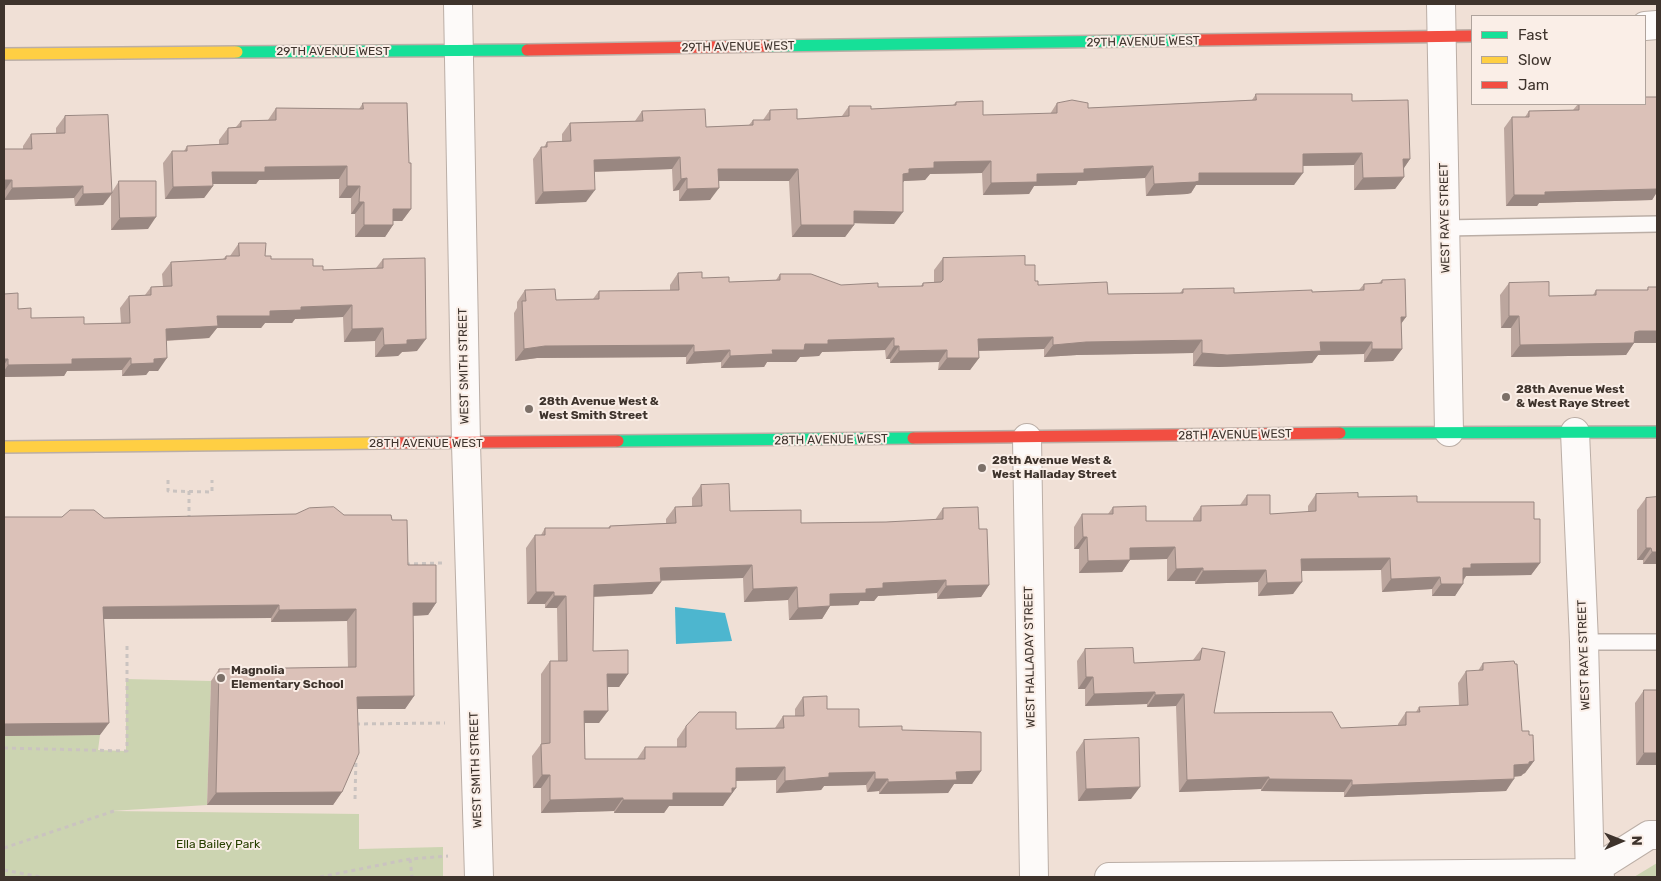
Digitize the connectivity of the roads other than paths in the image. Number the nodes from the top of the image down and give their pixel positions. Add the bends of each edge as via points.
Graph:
1 (458, 4) edge
2 (1442, 4) edge
3 (1471, 36) edge
4 (1442, 38) junction
5 (459, 51) junction
6 (4, 54) edge
7 (1657, 224) edge
8 (1445, 228) junction
9 (1449, 432) junction
10 (1574, 432) junction
11 (1657, 432) edge
12 (1026, 438) junction
13 (466, 444) junction
14 (4, 448) edge
15 (1584, 642) junction
16 (1657, 642) edge
17 (1657, 835) edge
18 (1593, 876) edge
19 (479, 877) edge
20 (1034, 877) edge
21 (1110, 877) edge

1 - 5 street, WEST SMITH STREET
2 - 4 street, WEST RAYE STREET
3 - 4 street, 29TH AVENUE WEST
4 - 5 street, 29TH AVENUE WEST
4 - 8 street, WEST RAYE STREET
5 - 6 street, 29TH AVENUE WEST
5 - 13 street, WEST SMITH STREET
7 - 8 lane
8 - 9 street, WEST RAYE STREET
9 - 10 street, 28TH AVENUE WEST
9 - 12 street, 28TH AVENUE WEST
10 - 11 street, 28TH AVENUE WEST
10 - 15 street, WEST RAYE STREET
12 - 13 street, 28TH AVENUE WEST
12 - 20 street, WEST HALLADAY STREET
13 - 14 street, 28TH AVENUE WEST
13 - 19 street, WEST SMITH STREET
15 - 16 lane
15 - 18 street, WEST RAYE STREET
17 - 18 street via 1649,835
18 - 21 street

